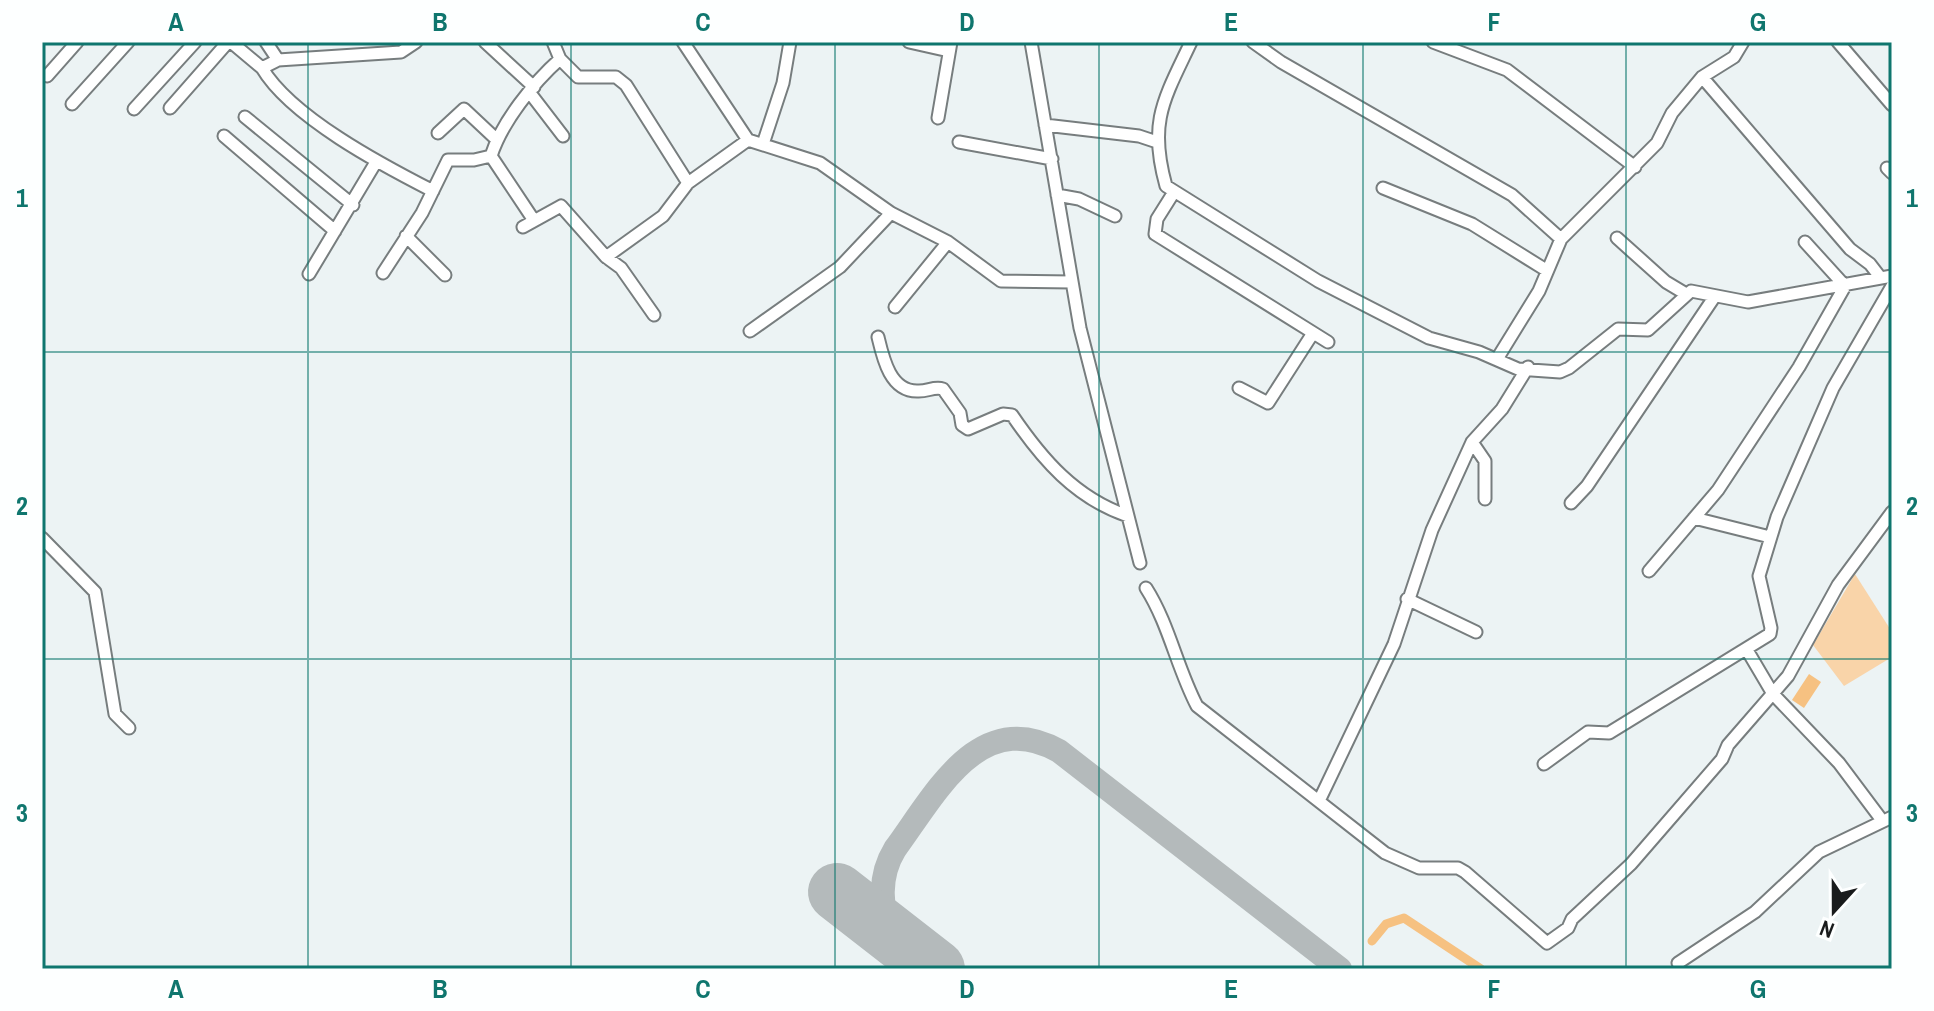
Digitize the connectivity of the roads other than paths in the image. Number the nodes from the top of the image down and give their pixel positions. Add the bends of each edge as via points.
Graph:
1 (77, 42) edge
2 (128, 42) edge
3 (195, 42) edge
4 (230, 42) edge
5 (266, 42) edge
6 (332, 42) edge
7 (392, 42) edge
8 (416, 42) edge
9 (485, 42) edge
10 (553, 42) edge
11 (683, 42) edge
12 (790, 42) edge
13 (909, 42) edge
14 (1031, 42) edge
15 (1191, 42) edge
16 (1253, 42) edge
17 (1433, 42) edge
18 (1743, 42) edge
19 (1838, 42) edge
20 (950, 46) edge
21 (401, 52) junction
22 (340, 54) junction
23 (560, 59) junction
24 (278, 60) junction
25 (262, 68) junction
26 (47, 76) dead end
27 (1702, 77) junction
28 (532, 90) junction
29 (72, 104) dead end
30 (1892, 105) edge
31 (170, 108) dead end
32 (134, 109) dead end
33 (245, 117) dead end
34 (938, 118) dead end
35 (1045, 125) junction
36 (438, 133) dead end
37 (224, 136) dead end
38 (563, 136) dead end
39 (496, 139) junction
40 (748, 140) junction
41 (959, 142) dead end
42 (1157, 142) junction
43 (763, 144) junction
44 (491, 156) junction
45 (1052, 159) junction
46 (376, 162) junction
47 (1635, 167) junction
48 (688, 183) junction
49 (1383, 188) dead end
50 (433, 191) junction
51 (1174, 192) junction
52 (1057, 195) junction
53 (353, 205) junction
54 (891, 213) junction
55 (1115, 216) dead end
56 (335, 231) junction
57 (406, 236) junction
58 (1617, 238) dead end
59 (1561, 239) junction
60 (948, 242) junction
61 (1805, 242) dead end
62 (606, 257) junction
63 (1546, 270) junction
64 (383, 273) dead end
65 (309, 274) dead end
66 (445, 275) dead end
67 (1886, 277) edge
68 (1072, 282) junction
69 (1845, 286) junction
70 (1892, 286) edge
71 (1686, 294) junction
72 (1715, 296) junction
73 (895, 307) dead end
74 (654, 315) dead end
75 (750, 331) dead end
76 (1313, 333) junction
77 (878, 337) dead end
78 (1328, 342) dead end
79 (1497, 359) junction
80 (1528, 367) junction
81 (1239, 388) dead end
82 (1472, 442) junction
83 (1485, 499) dead end
84 (1571, 503) dead end
85 (1892, 512) edge
86 (1128, 516) junction
87 (1694, 518) junction
88 (1770, 537) junction
89 (42, 538) edge
90 (1140, 563) dead end
91 (1649, 571) dead end
92 (1146, 588) dead end
93 (1407, 599) junction
94 (1476, 632) dead end
95 (1747, 650) junction
96 (1773, 694) junction
97 (129, 728) dead end
98 (1544, 764) dead end
99 (1319, 801) junction
100 (1887, 818) edge
101 (1678, 963) dead end

1 - 26 street
2 - 29 street
3 - 32 street
4 - 25 street
4 - 31 street
5 - 24 street
6 - 22 street
7 - 21 street
8 - 21 street
9 - 28 street
10 - 23 street
11 - 40 street
12 - 43 street
13 - 20 street
14 - 35 street
15 - 42 street via 1160,108
16 - 59 street via 1512,195
17 - 47 street via 1507,70
18 - 27 street via 1734,57
19 - 30 street
20 - 34 street
21 - 22 street
22 - 24 street
23 - 28 street
23 - 48 street via 578,77 620,79
24 - 25 street
25 - 46 street via 299,108
27 - 47 street
27 - 67 street via 1850,249
28 - 38 street
28 - 39 street
33 - 53 street
35 - 42 street
35 - 45 street
36 - 39 street via 464,109
37 - 56 street
39 - 44 street
40 - 43 street
40 - 48 street
41 - 45 street
42 - 51 street via 1166,186
43 - 54 street via 820,163
44 - 50 street via 448,160
44 - 62 street via 528,223 561,206
45 - 52 street
46 - 50 street
46 - 53 street
47 - 59 street
48 - 62 street via 663,216
49 - 63 street via 1472,224
50 - 57 street
51 - 76 street via 1157,219 1155,234
51 - 79 street via 1318,281 1415,331
52 - 55 street
52 - 68 street
53 - 56 street
54 - 60 street
54 - 75 street via 840,267
56 - 65 street
57 - 64 street
57 - 66 street
58 - 71 street
59 - 63 street
60 - 68 street via 1001,281
60 - 73 street
61 - 69 street
62 - 74 street via 621,268
63 - 79 street
67 - 69 street
68 - 86 street
69 - 72 street via 1748,302
69 - 87 street via 1799,367
70 - 88 street via 1833,388
71 - 72 street
71 - 80 street via 1653,327 1618,329 1569,368 1550,372
72 - 84 street
76 - 78 street
76 - 81 street via 1268,403
77 - 86 street via 889,373 904,387 915,392 943,389 968,429 1012,415 1042,460 1090,499
79 - 80 street via 1518,369
80 - 82 street via 1502,409
82 - 83 street via 1485,461
82 - 93 street
85 - 96 street via 1838,585
86 - 90 street
87 - 88 street
87 - 91 street
88 - 95 street via 1759,576 1771,628
89 - 97 street via 95,592 115,714
92 - 99 street via 1197,706
93 - 94 street
93 - 99 street via 1394,644
95 - 96 street
95 - 98 street via 1609,733 1588,732
96 - 99 street via 1631,864 1547,943 1465,872 1408,864 1385,853
96 - 100 street
100 - 101 street via 1819,852 1755,912

